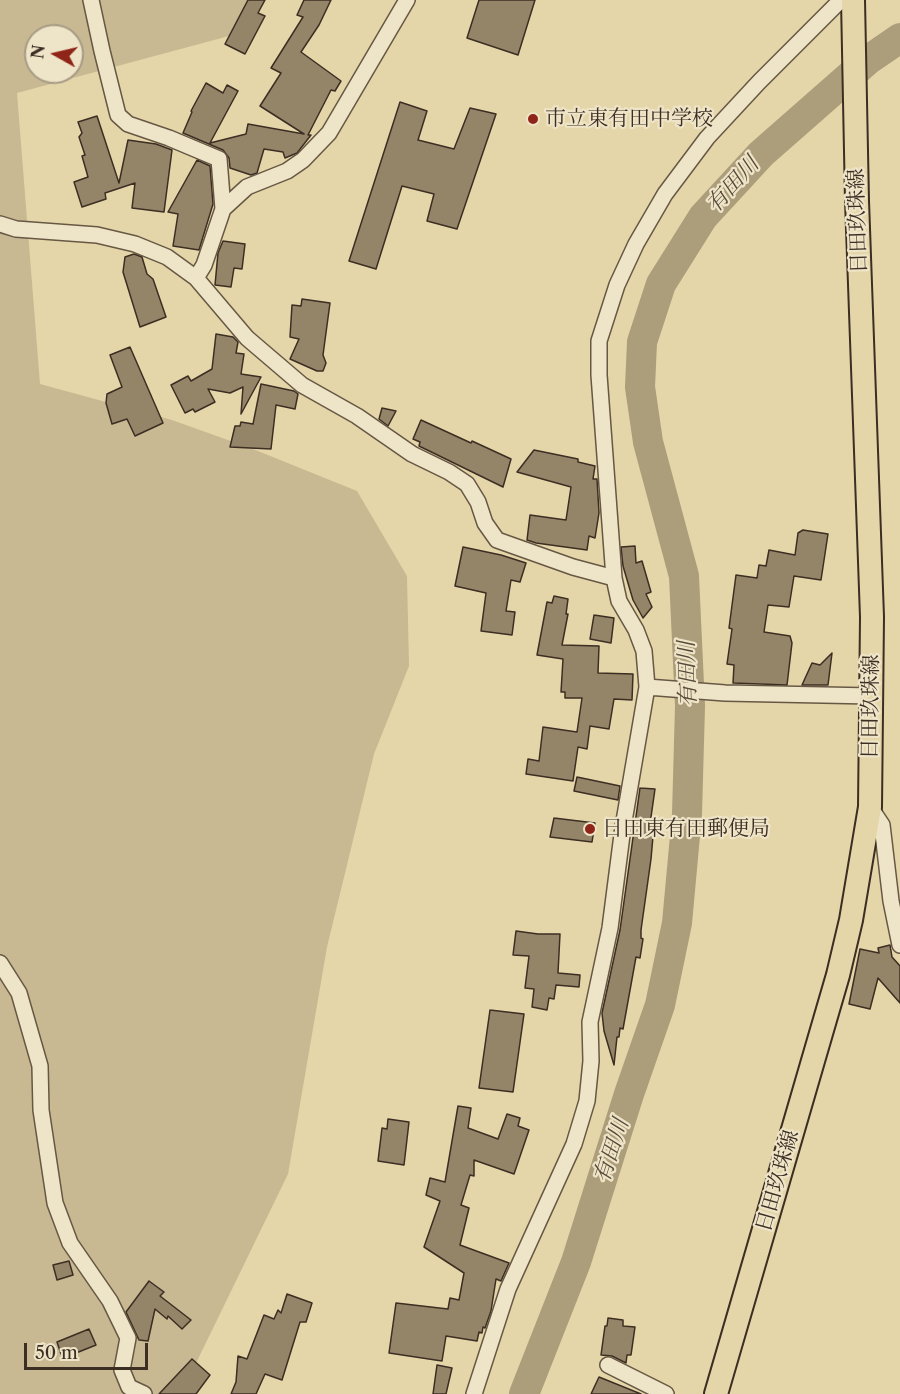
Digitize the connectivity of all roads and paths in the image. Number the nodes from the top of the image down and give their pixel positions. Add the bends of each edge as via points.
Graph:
1 (91, 0) edge
2 (407, 0) edge
3 (849, 3) edge
4 (223, 208) junction
5 (0, 224) edge
6 (196, 278) junction
7 (614, 578) junction
8 (647, 687) junction
9 (872, 696) junction
10 (870, 807) junction
11 (900, 945) edge
12 (0, 963) edge
13 (608, 1365) dead end
14 (144, 1394) edge
15 (474, 1394) edge
16 (666, 1394) edge
17 (716, 1394) edge

1 - 4 street via 118,116 128,124 219,159
2 - 4 street via 330,133 303,160 248,187
3 - 7 street via 759,82 707,138 665,194 617,285 599,341 598,375
3 - 9 main road, 日田玖珠線
4 - 6 street via 204,266
5 - 6 street via 16,229 97,235 135,244 167,258
6 - 7 street via 247,338 302,386 467,484 496,540
7 - 8 street via 619,601 644,651
8 - 9 street
8 - 15 street via 610,928 590,1022 587,1101 574,1144 508,1289
9 - 10 main road, 日田玖珠線
10 - 11 street via 882,825
10 - 17 main road, 日田玖珠線 via 852,920 838,975
12 - 14 street via 19,993 40,1066 41,1110 55,1203 70,1244 110,1301 128,1338 122,1370 129,1387
13 - 16 street

